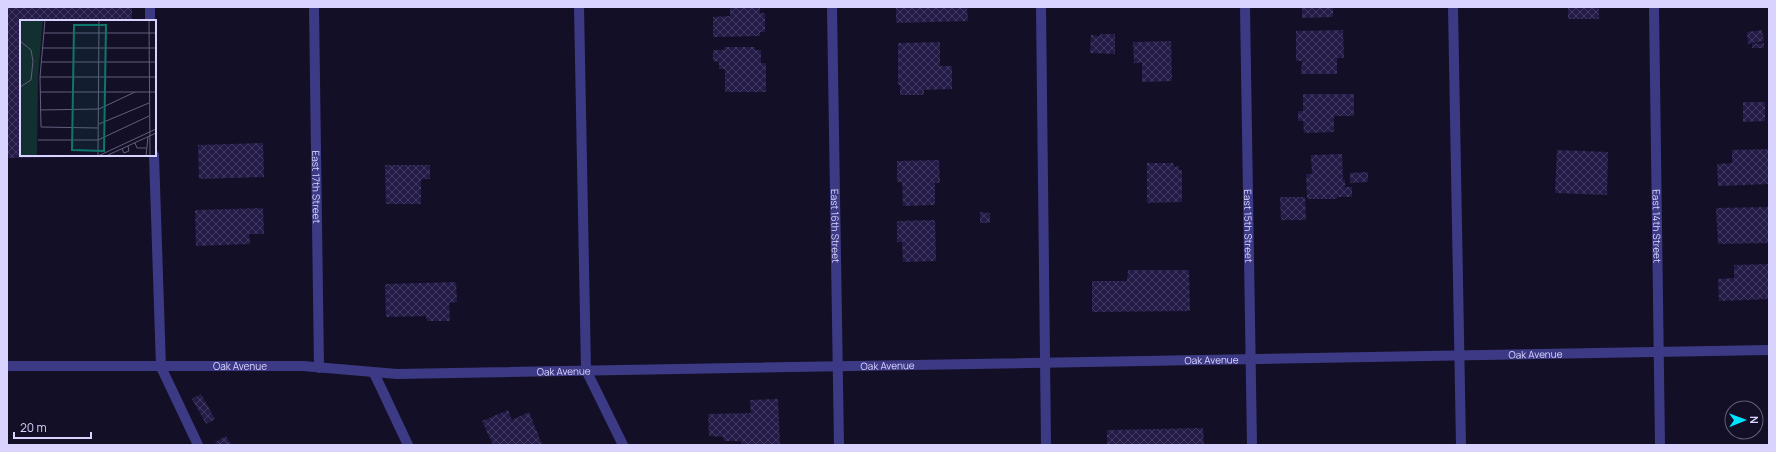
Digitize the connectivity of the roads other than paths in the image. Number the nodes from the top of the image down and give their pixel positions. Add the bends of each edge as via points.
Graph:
1 (150, 7) edge
2 (314, 7) edge
3 (579, 7) edge
4 (832, 7) edge
5 (1041, 7) edge
6 (1245, 7) edge
7 (1453, 7) edge
8 (1654, 7) edge
9 (150, 20) edge
10 (154, 156) edge
11 (1769, 350) edge
12 (1658, 352) junction
13 (1460, 356) junction
14 (1251, 359) junction
15 (1045, 363) junction
16 (7, 366) edge
17 (838, 366) junction
18 (161, 367) junction
19 (319, 368) junction
20 (586, 370) junction
21 (374, 373) junction
22 (198, 445) edge
23 (408, 445) edge
24 (623, 445) edge
25 (839, 445) edge
26 (1046, 445) edge
27 (1252, 445) edge
28 (1461, 445) edge
29 (1660, 445) edge

1 - 9 street
2 - 19 street, East 17th Street
3 - 20 street
4 - 17 street, East 16th Street
5 - 15 street
6 - 14 street, East 15th Street
7 - 13 street
8 - 12 street, East 14th Street
10 - 18 street
11 - 12 street, Oak Avenue
12 - 13 street, Oak Avenue
12 - 29 street, East 14th Street
13 - 14 street, Oak Avenue
13 - 28 street
14 - 15 street, Oak Avenue
14 - 27 street, East 15th Street
15 - 17 street, Oak Avenue
15 - 26 street
16 - 18 street, Oak Avenue
17 - 20 street, Oak Avenue
17 - 25 street, East 16th Street
18 - 19 street, Oak Avenue
18 - 22 street
19 - 21 street, Oak Avenue
20 - 21 street, Oak Avenue
20 - 24 street
21 - 23 street

